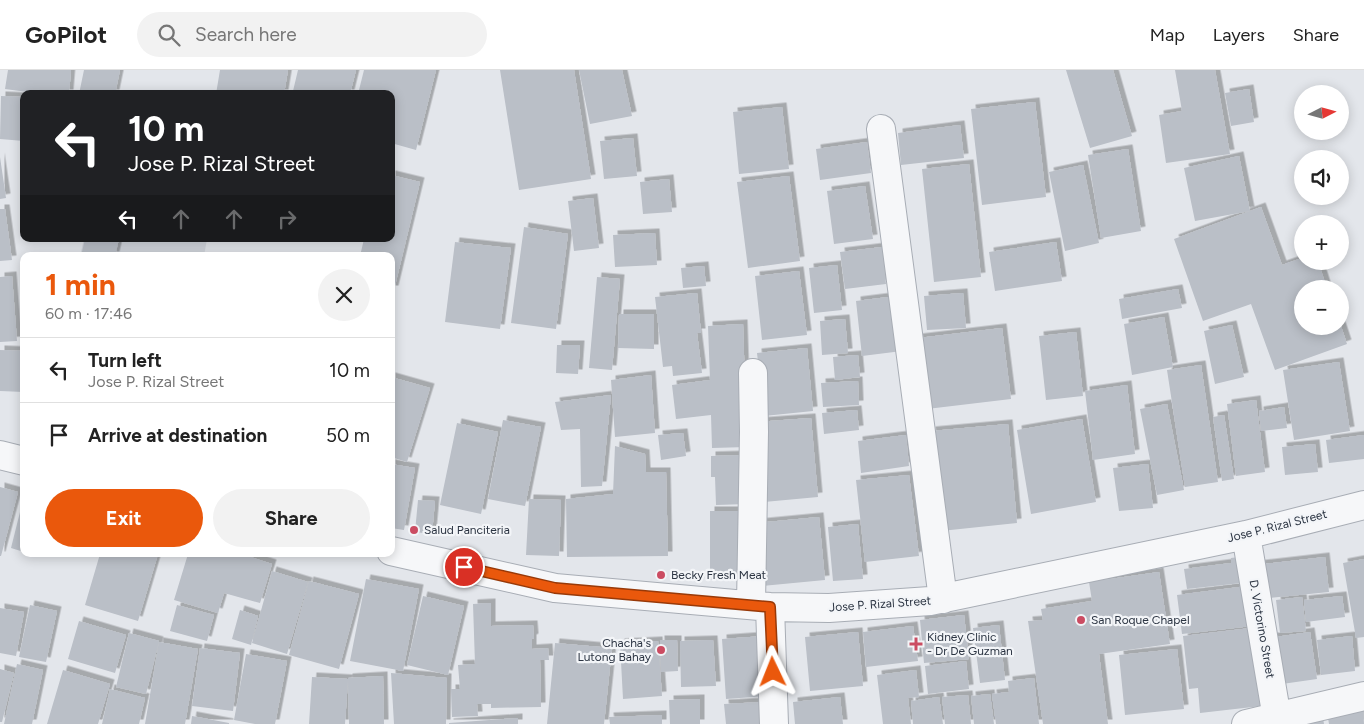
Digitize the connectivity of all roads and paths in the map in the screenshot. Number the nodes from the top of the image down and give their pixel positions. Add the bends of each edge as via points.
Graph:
1 (881, 129) dead end
2 (753, 373) dead end
3 (0, 455) edge
4 (20, 460) edge
5 (1364, 504) edge
6 (1246, 534) junction
7 (395, 552) edge
8 (943, 599) junction
9 (760, 605) junction
10 (1364, 696) edge
11 (1277, 720) edge
12 (774, 724) edge
13 (1246, 724) edge

1 - 8 street
2 - 9 street
3 - 4 street
5 - 6 street, Jose P. Rizal Street
6 - 8 street, Jose P. Rizal Street
6 - 11 street, D. Victorino Street
7 - 9 street, Jose P. Rizal Street via 555,588
8 - 9 street, Jose P. Rizal Street via 829,608
9 - 12 street
10 - 11 street
11 - 13 street

